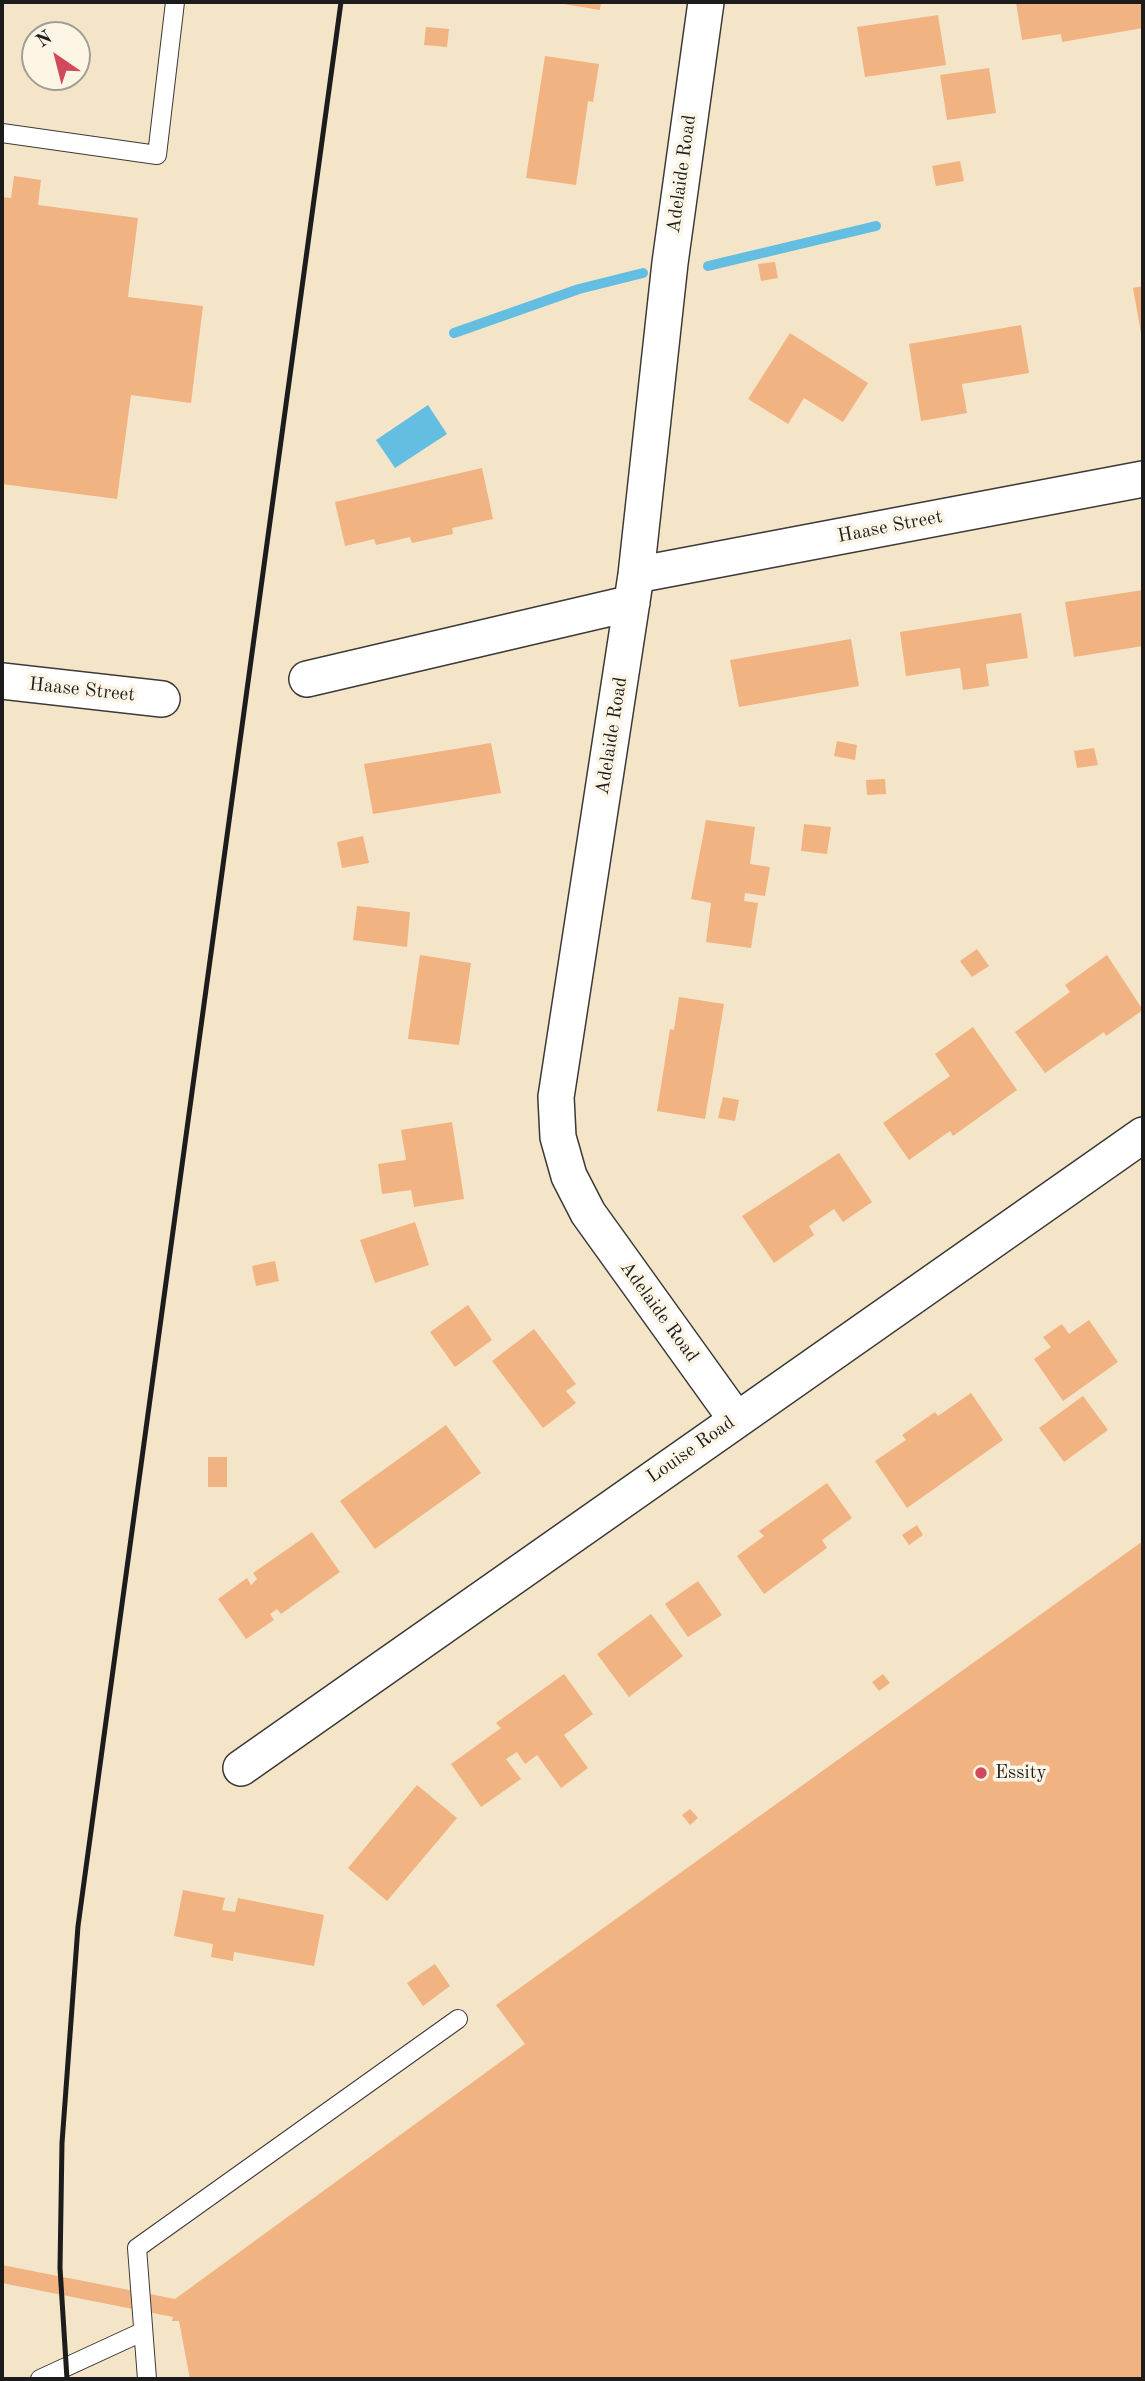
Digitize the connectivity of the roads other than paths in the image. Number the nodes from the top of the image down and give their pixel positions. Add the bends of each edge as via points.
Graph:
1 (175, 2) edge
2 (706, 2) edge
3 (2, 133) edge
4 (1143, 479) edge
5 (634, 589) junction
6 (307, 679) dead end
7 (2, 681) edge
8 (162, 699) dead end
9 (1143, 1135) edge
10 (736, 1419) junction
11 (241, 1768) dead end
12 (458, 2019) dead end
13 (142, 2332) junction
14 (40, 2379) edge
15 (147, 2379) edge

1 - 3 lane via 157,155
2 - 5 street, Adelaide Road via 670,263
4 - 5 street, Haase Street
5 - 6 street, Haase Street
5 - 10 street, Adelaide Road via 556,1097 558,1137 569,1176 588,1213
7 - 8 street, Haase Street
9 - 10 street, Louise Road
10 - 11 street, Louise Road
12 - 13 lane via 137,2248
13 - 14 lane
13 - 15 lane

